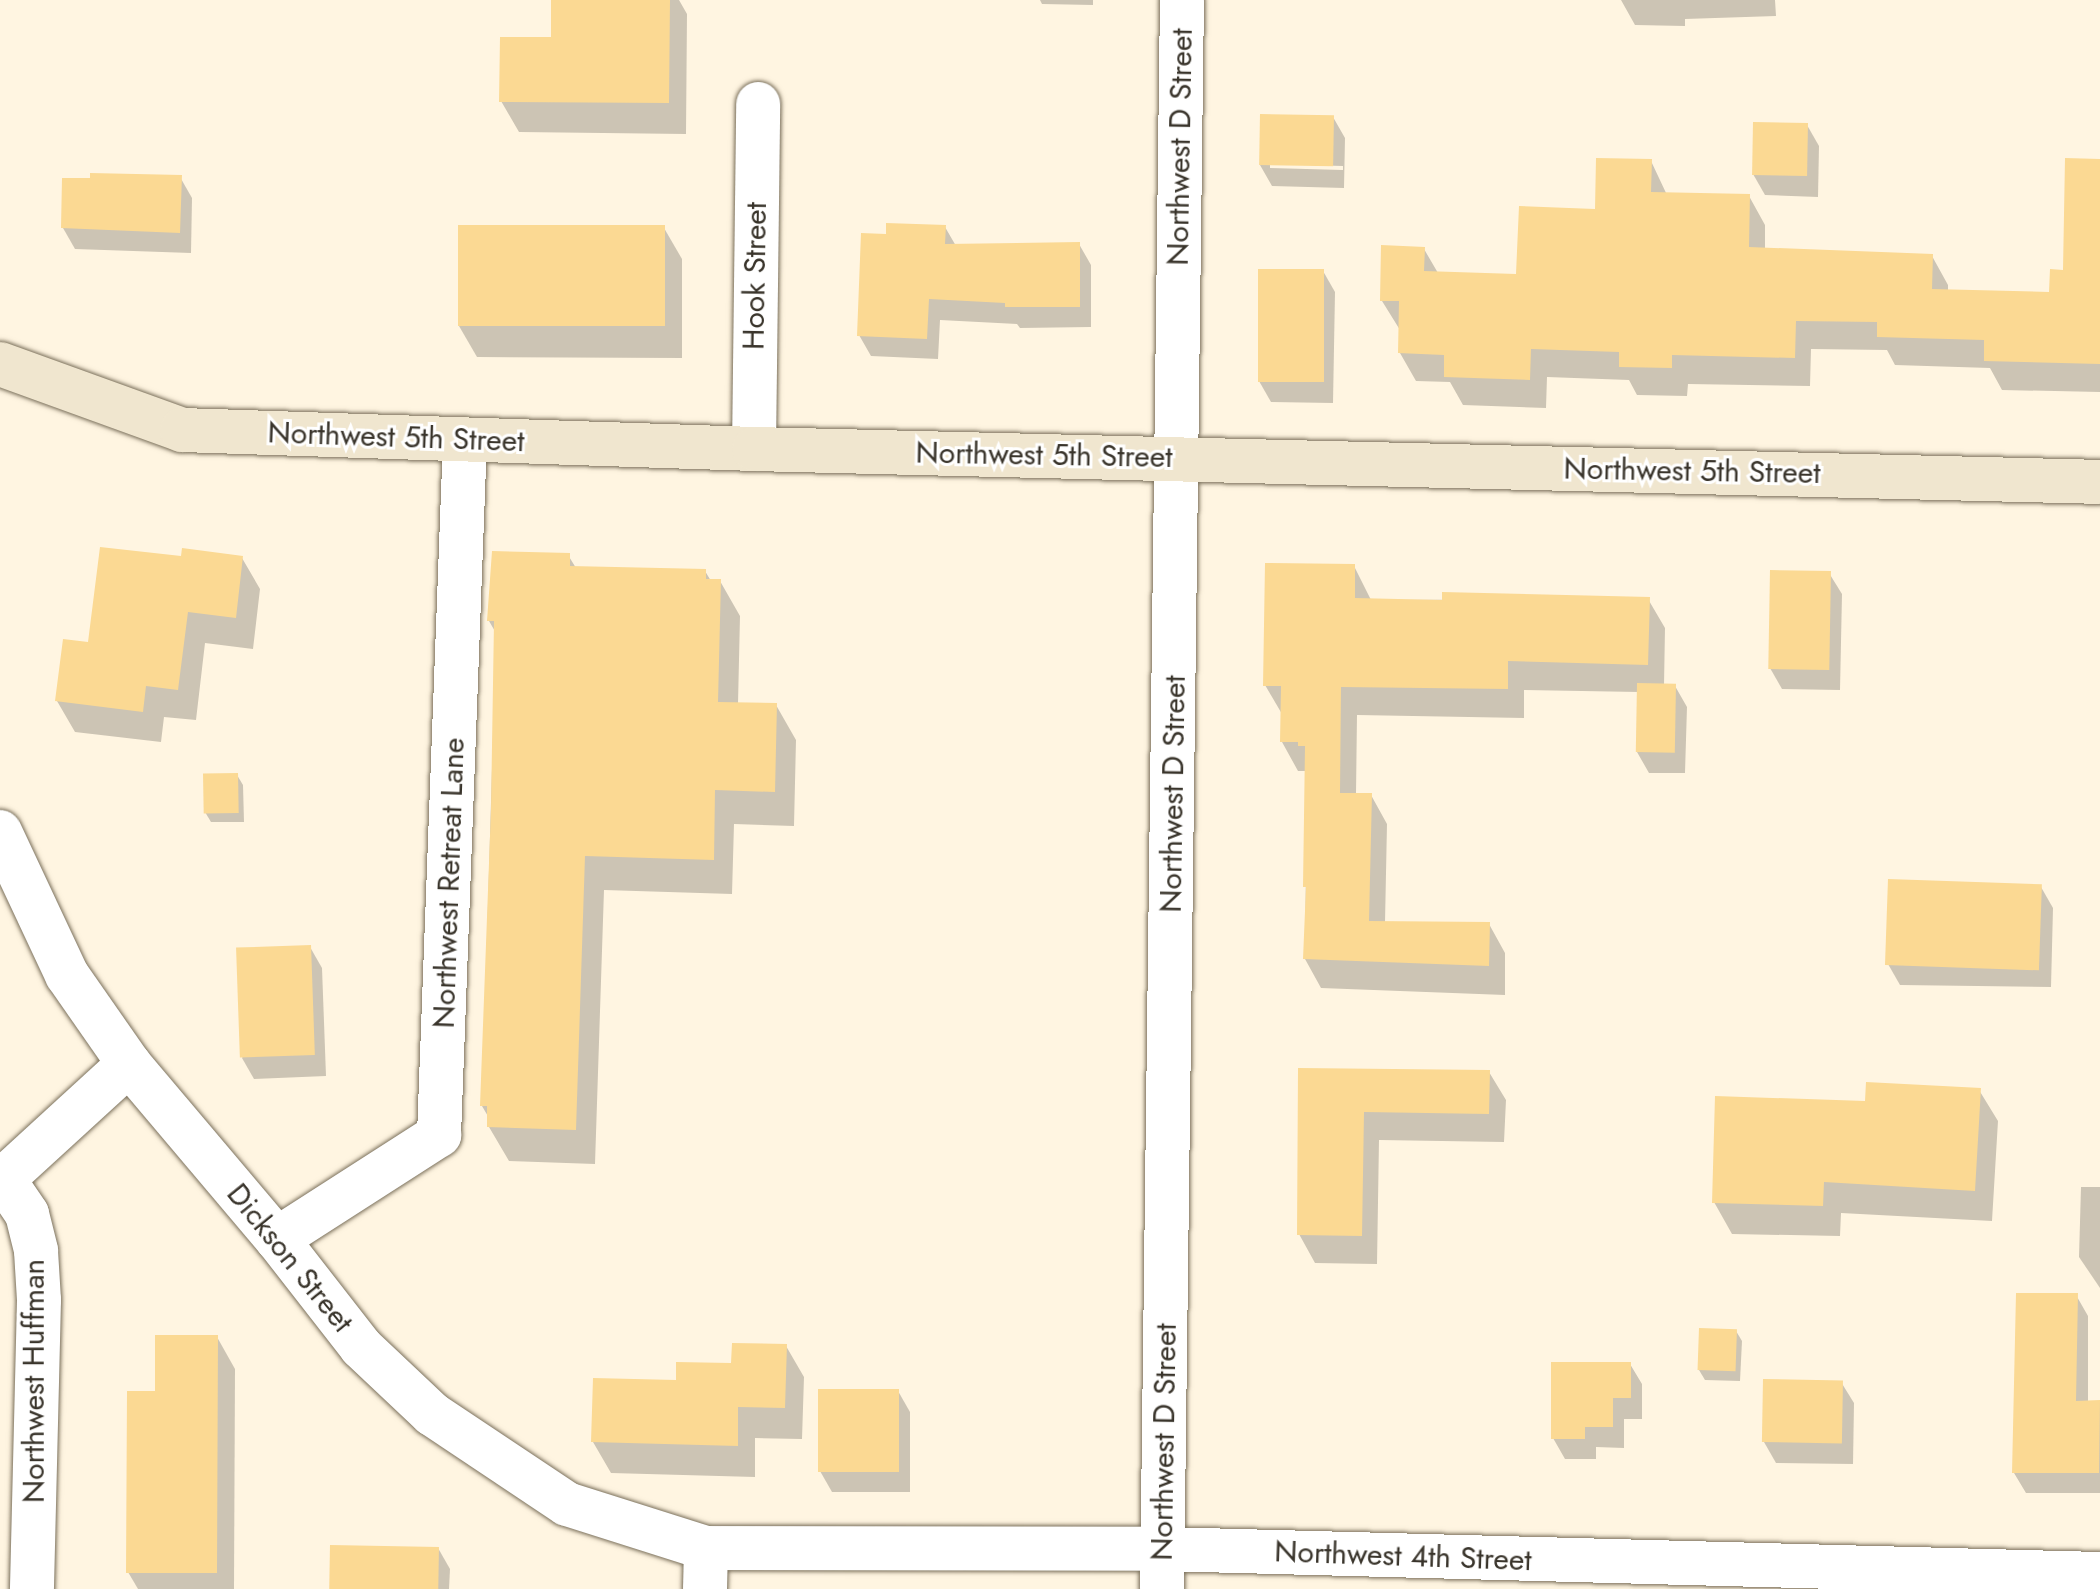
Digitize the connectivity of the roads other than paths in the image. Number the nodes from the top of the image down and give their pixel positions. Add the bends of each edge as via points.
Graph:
1 (1182, 0) edge
2 (758, 104) dead end
3 (0, 364) edge
4 (465, 439) junction
5 (754, 449) junction
6 (1177, 458) junction
7 (2100, 482) edge
8 (0, 832) edge
9 (129, 1064) junction
10 (2, 1181) edge
11 (277, 1239) junction
12 (705, 1568) edge
13 (1162, 1569) edge
14 (2100, 1574) edge
15 (32, 1589) edge

1 - 6 street, Northwest D Street
2 - 5 street, Hook Street
3 - 4 street, Northwest 5th Street via 182,430
4 - 5 street, Northwest 5th Street
4 - 11 street, Northwest Retreat Lane via 439,1135
5 - 6 street, Northwest 5th Street
6 - 7 street, Northwest 5th Street
6 - 13 street, Northwest D Street
8 - 9 street, Dickson Street via 67,975
9 - 10 street
9 - 11 street, Dickson Street
10 - 15 street, Northwest Huffman via 27,1214 36,1251
11 - 12 street, Dickson Street via 361,1347 432,1414 567,1504
12 - 13 street, Northwest 4th Street
13 - 14 street, Northwest 4th Street

